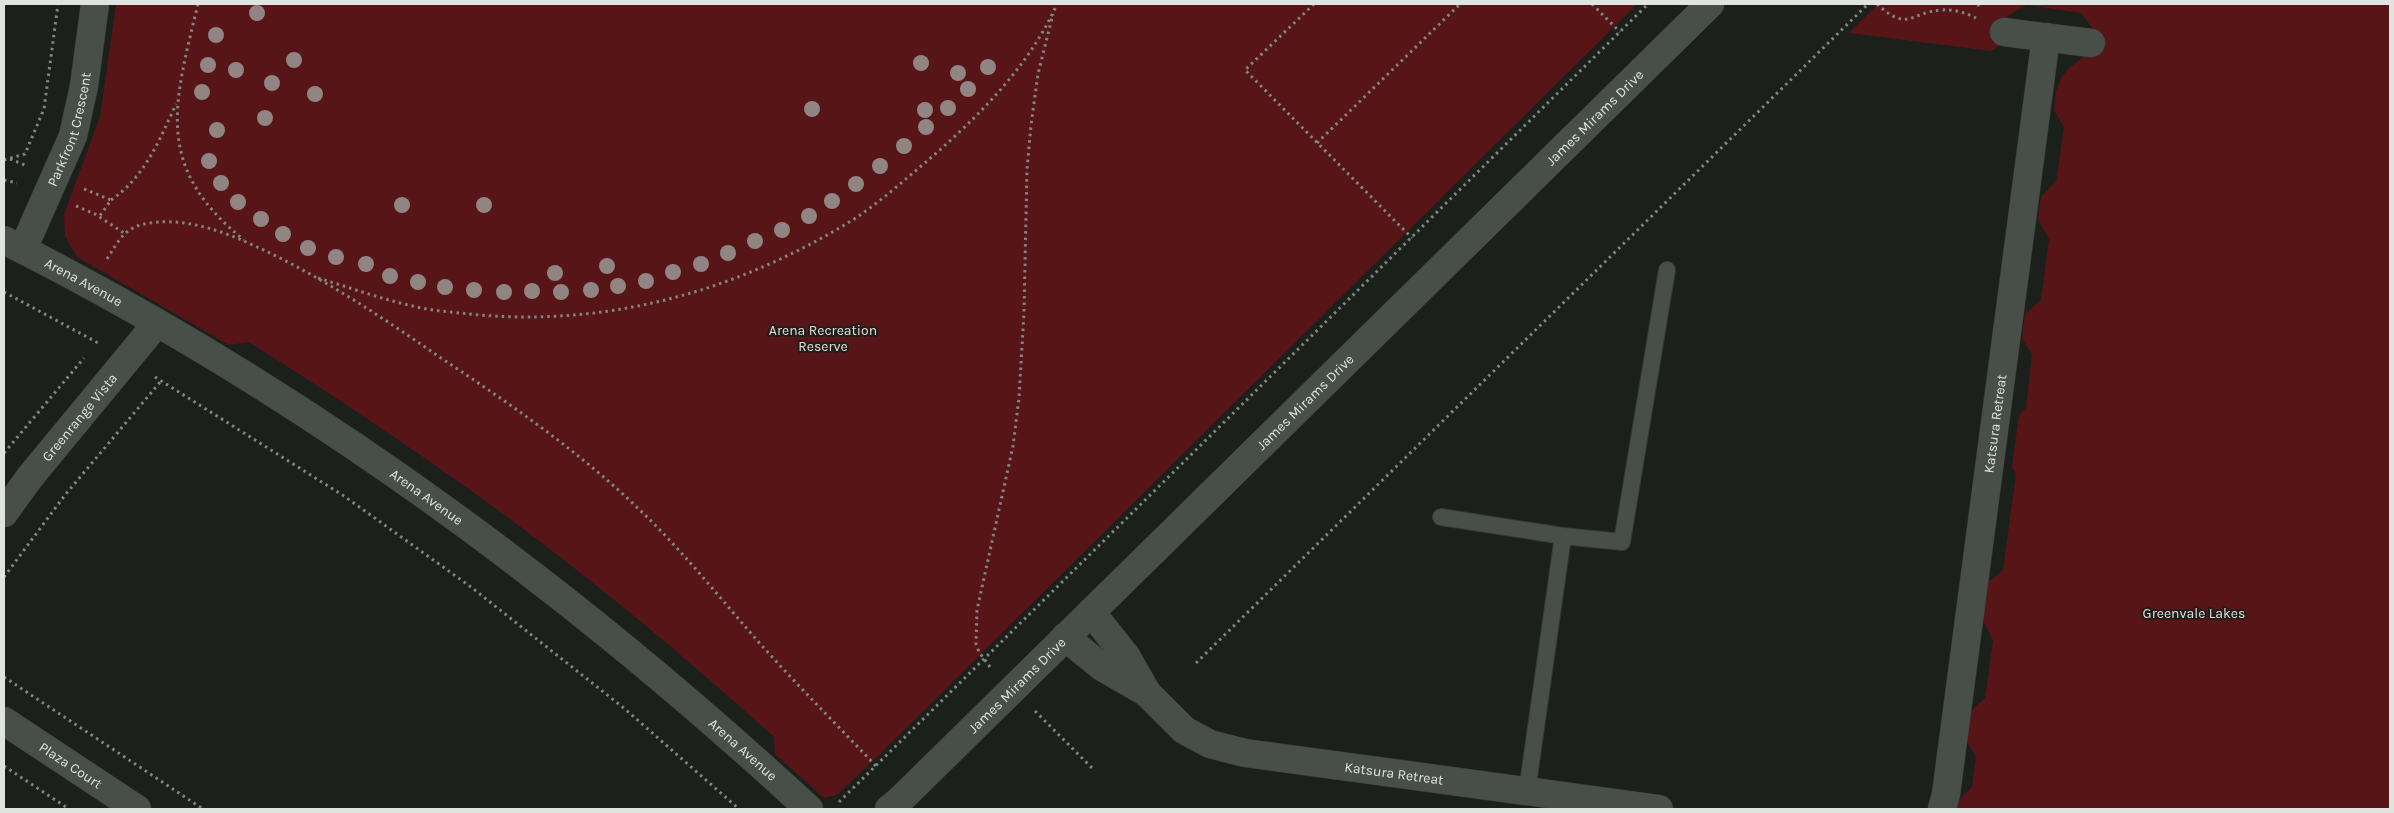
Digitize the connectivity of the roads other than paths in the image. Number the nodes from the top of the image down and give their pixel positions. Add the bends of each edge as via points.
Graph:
1 (96, 4) edge
2 (1710, 4) edge
3 (2004, 32) dead end
4 (2046, 37) junction
5 (2091, 43) dead end
6 (13, 245) edge
7 (1667, 270) dead end
8 (157, 323) junction
9 (4, 513) edge
10 (1441, 517) dead end
11 (1563, 536) junction
12 (1091, 612) junction
13 (1065, 637) junction
14 (1147, 693) junction
15 (4, 721) edge
16 (1527, 791) junction
17 (895, 806) edge
18 (137, 809) edge
19 (809, 809) edge
20 (1659, 809) edge
21 (1942, 809) edge

1 - 6 street, Parkfront Crescent via 79,114 67,152 47,195
2 - 12 street, James Mirams Drive
3 - 4 street
4 - 5 street
4 - 21 street, Katsura Retreat
6 - 8 street, Arena Avenue
7 - 11 lane via 1622,542
8 - 9 street, Greenrange Vista
8 - 19 street, Arena Avenue via 344,440 467,526 648,667
10 - 11 lane
11 - 16 lane
12 - 13 street, James Mirams Drive
12 - 14 street, Katsura Retreat via 1126,656
13 - 14 street, Katsura Retreat via 1102,667
13 - 17 street, James Mirams Drive
14 - 16 street, Katsura Retreat via 1184,730 1210,744 1245,753
15 - 18 street, Plaza Court
16 - 20 street, Katsura Retreat

